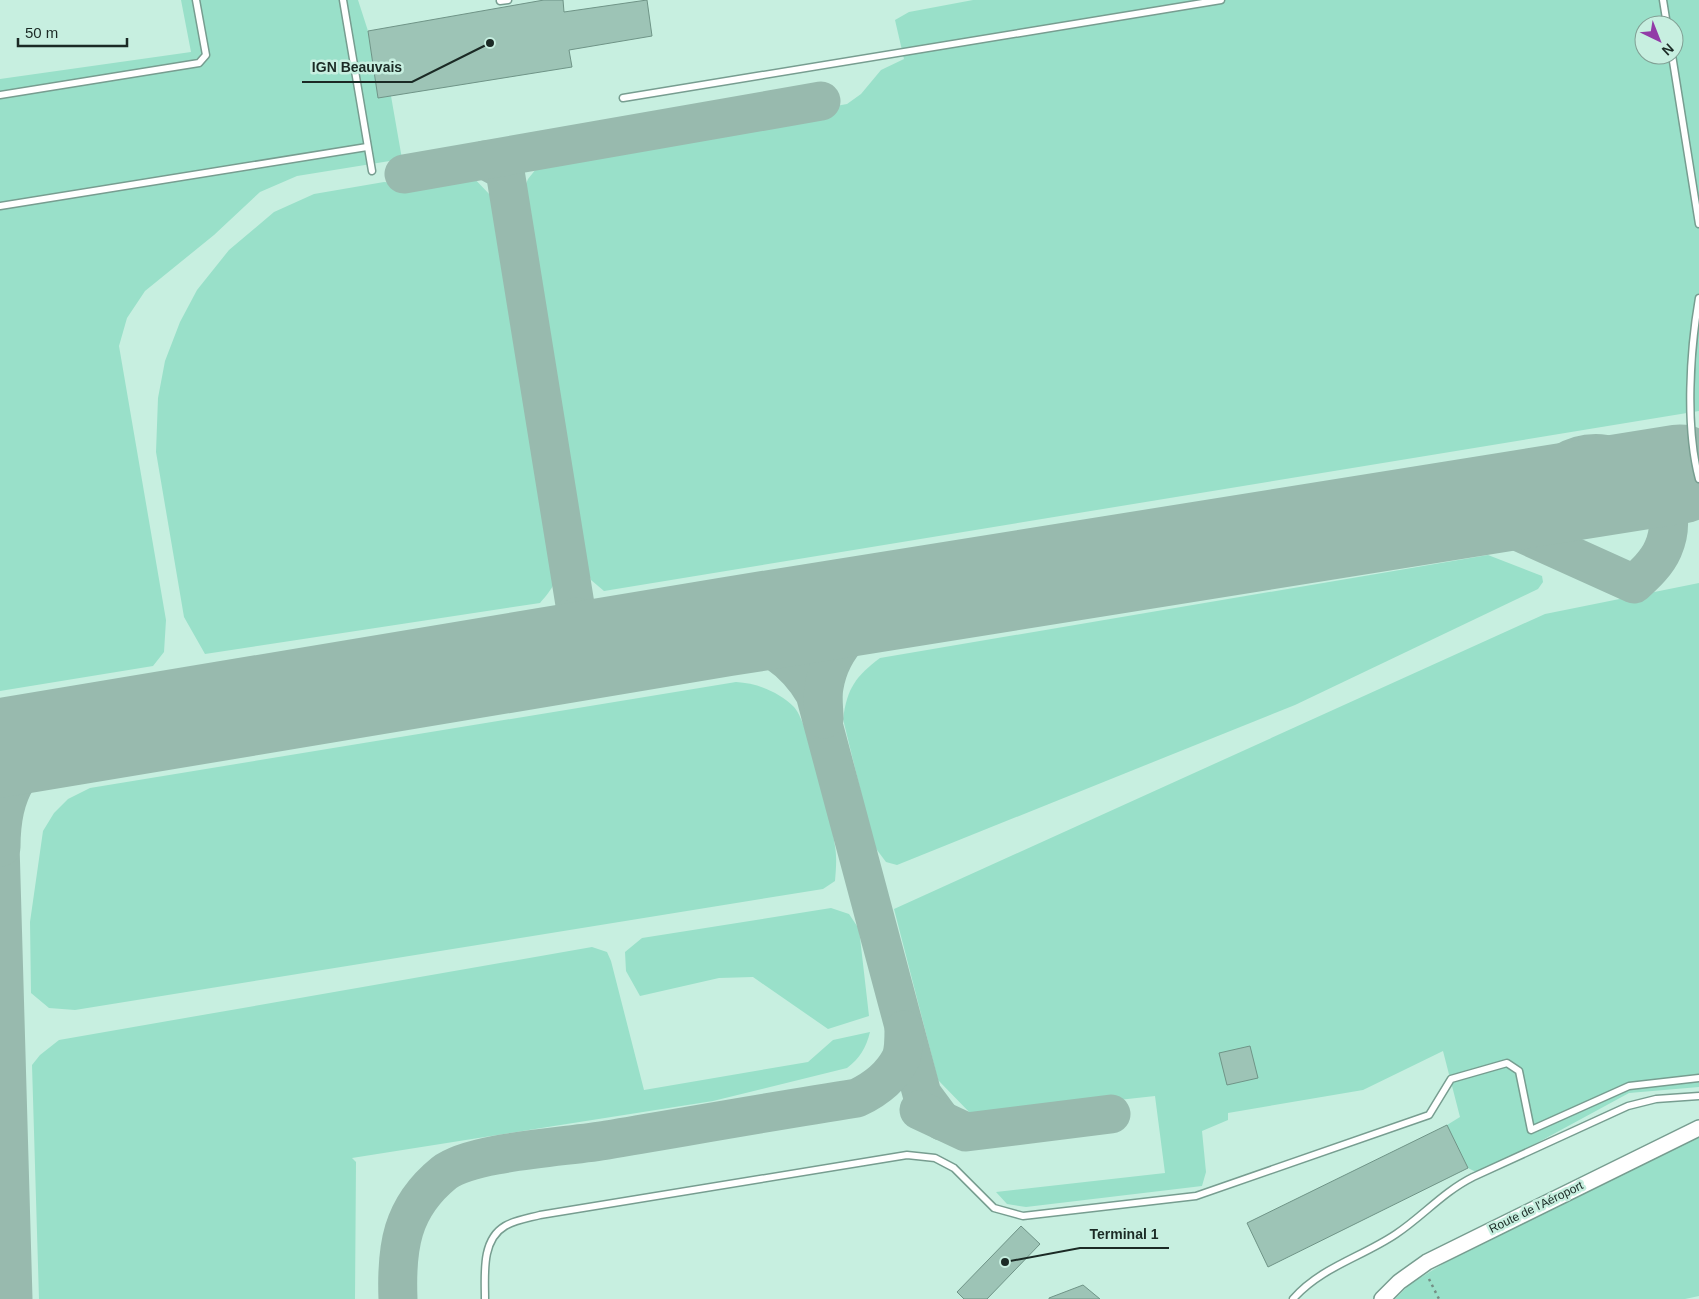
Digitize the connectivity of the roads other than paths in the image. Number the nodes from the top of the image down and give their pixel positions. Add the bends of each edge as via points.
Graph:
1 (196, 0) edge
2 (343, 0) edge
3 (508, 0) edge
4 (1222, 0) edge
5 (1663, 0) edge
6 (500, 1) edge
7 (1665, 15) edge
8 (1674, 65) edge
9 (0, 95) edge
10 (622, 98) dead end
11 (367, 146) junction
12 (372, 171) dead end
13 (0, 206) edge
14 (1699, 224) edge
15 (1699, 298) edge
16 (1699, 479) edge
17 (1699, 1078) edge
18 (1699, 1096) edge
19 (1699, 1128) edge
20 (485, 1299) edge
21 (1293, 1299) edge
22 (1382, 1299) edge

1 - 9 lane via 206,55 198,63
2 - 11 lane
3 - 6 lane
4 - 10 lane
5 - 7 lane
8 - 14 lane
11 - 12 lane
11 - 13 lane
15 - 16 lane via 1693,333 1691,419
17 - 20 lane via 1629,1086 1531,1130 1519,1071 1506,1063 1450,1080 1429,1114 1186,1198 1023,1216 994,1208 954,1168 935,1158 907,1155 540,1215 506,1225 494,1234 484,1269
18 - 21 lane via 1656,1099 1628,1106 1473,1177 1450,1190 1398,1233 1316,1277
19 - 22 street, Route de l'Aéroport via 1427,1262

